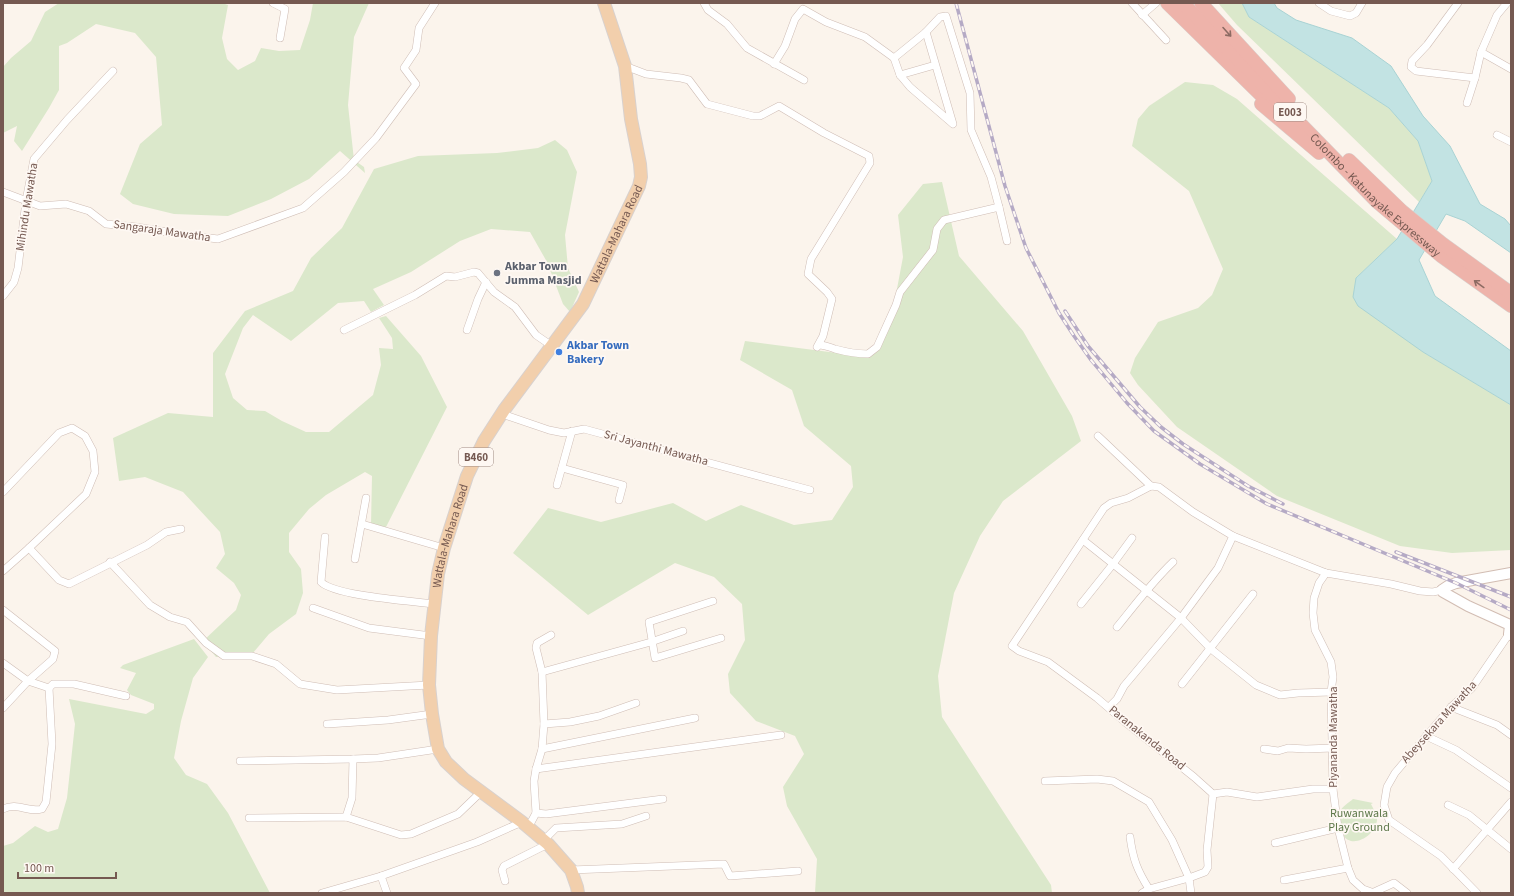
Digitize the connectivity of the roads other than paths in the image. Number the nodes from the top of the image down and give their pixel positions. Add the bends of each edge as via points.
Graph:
1 (273, 3) edge
2 (435, 3) edge
3 (604, 3) edge
4 (704, 3) edge
5 (1132, 3) edge
6 (1156, 3) edge
7 (1160, 3) edge
8 (1167, 3) edge
9 (1175, 3) edge
10 (1183, 3) edge
11 (1201, 3) edge
12 (1320, 3) edge
13 (1362, 3) edge
14 (1458, 3) edge
15 (1507, 3) edge
16 (1142, 15) junction
17 (926, 32) junction
18 (280, 38) dead end
19 (1166, 40) dead end
20 (1481, 52) junction
21 (894, 58) junction
22 (774, 64) junction
23 (935, 65) junction
24 (625, 66) junction
25 (1511, 69) edge
26 (113, 71) dead end
27 (900, 75) junction
28 (1475, 78) junction
29 (804, 80) dead end
30 (1467, 103) dead end
31 (1497, 135) dead end
32 (1511, 142) edge
33 (1326, 158) junction
34 (1354, 182) junction
35 (3, 192) edge
36 (26, 201) junction
37 (1377, 202) junction
38 (999, 207) junction
39 (1400, 216) junction
40 (1007, 241) dead end
41 (486, 282) junction
42 (1511, 293) edge
43 (3, 296) edge
44 (1511, 306) edge
45 (344, 330) dead end
46 (467, 330) dead end
47 (552, 346) junction
48 (502, 414) junction
49 (572, 431) junction
50 (1098, 436) dead end
51 (562, 468) junction
52 (557, 485) dead end
53 (1151, 486) junction
54 (4, 489) edge
55 (810, 490) dead end
56 (366, 498) dead end
57 (619, 500) dead end
58 (362, 524) junction
59 (181, 529) dead end
60 (1233, 536) junction
61 (325, 537) dead end
62 (1132, 538) dead end
63 (1083, 540) junction
64 (29, 548) junction
65 (444, 548) junction
66 (355, 559) dead end
67 (110, 562) junction
68 (1173, 562) dead end
69 (1113, 564) junction
70 (3, 571) edge
71 (1326, 573) junction
72 (1511, 573) edge
73 (1442, 590) junction
74 (1147, 592) junction
75 (1253, 594) dead end
76 (713, 601) dead end
77 (434, 604) junction
78 (1081, 604) dead end
79 (313, 608) dead end
80 (3, 610) edge
81 (1181, 618) junction
82 (1117, 627) dead end
83 (683, 631) dead end
84 (551, 634) dead end
85 (1510, 635) edge
86 (431, 636) junction
87 (721, 638) dead end
88 (651, 642) junction
89 (1211, 649) junction
90 (3, 663) edge
91 (542, 672) junction
92 (28, 681) junction
93 (1182, 684) dead end
94 (429, 685) junction
95 (49, 688) junction
96 (1331, 692) junction
97 (126, 696) dead end
98 (636, 703) dead end
99 (1109, 707) junction
100 (1451, 707) junction
101 (3, 708) edge
102 (432, 714) junction
103 (695, 718) dead end
104 (327, 724) dead end
105 (544, 724) junction
106 (781, 735) dead end
107 (1511, 735) edge
108 (1426, 736) junction
109 (1333, 748) junction
110 (438, 749) junction
111 (1264, 749) dead end
112 (542, 750) junction
113 (353, 759) junction
114 (240, 761) dead end
115 (536, 769) junction
116 (1044, 780) dead end
117 (1511, 788) edge
118 (1333, 789) junction
119 (481, 792) junction
120 (1213, 794) junction
121 (663, 800) dead end
122 (1511, 802) edge
123 (1448, 805) dead end
124 (3, 809) edge
125 (536, 813) junction
126 (646, 816) dead end
127 (346, 817) junction
128 (249, 818) dead end
129 (525, 825) junction
130 (1338, 828) junction
131 (1487, 830) junction
132 (1130, 837) dead end
133 (546, 842) junction
134 (1275, 843) dead end
135 (1511, 849) edge
136 (1348, 868) junction
137 (1453, 869) junction
138 (571, 870) junction
139 (798, 871) dead end
140 (380, 876) junction
141 (1190, 878) junction
142 (1284, 880) dead end
143 (505, 881) dead end
144 (1149, 889) junction
145 (322, 893) edge
146 (387, 893) edge
147 (578, 893) edge
148 (1142, 893) edge
149 (1191, 893) edge
150 (1373, 893) edge
151 (1407, 893) edge
152 (1477, 893) edge

1 - 18 street via 285,9
2 - 36 street, Sangaraja Mawatha via 419,28 416,50 404,68 416,84 376,138 344,172 303,208 218,239 106,224 89,211 66,204 40,206
3 - 24 main road, Wattala-Mahara Road / B460
4 - 22 street via 708,10 727,24 747,48
5 - 16 street
6 - 16 street
7 - 33 highway via 1267,110
8 - 33 highway
9 - 34 highway
10 - 37 highway, Colombo - Katunayake Expressway / E003
11 -> 39 highway, Colombo - Katunayake Expressway / E003
12 - 13 street via 1331,11 1350,16 1356,13
14 - 28 street via 1412,61 1411,67 1416,71
15 - 20 street via 1497,15
16 - 19 street
17 - 21 street
17 - 23 street
17 - 38 street via 940,17 946,16 970,93 972,130 991,177
20 - 25 street
20 - 28 street
21 - 22 street via 865,37 826,22 803,9 795,19 785,46
21 - 27 street
22 - 29 street
23 - 27 street
23 - 27 street via 953,124 910,87
24 - 38 street via 646,74 689,80 707,104 753,116 760,116 779,106 869,156 870,163 811,259 808,274 832,299 818,346 868,354 877,347 900,292 932,250 937,229 944,220
24 - 47 main road, Wattala-Mahara Road / B460 via 631,119 640,164 640,186 583,304
26 - 36 street, Mihindu Mawatha via 34,159
28 - 30 street
31 - 32 street
33 - 34 highway
34 - 37 highway
35 - 36 street, Sangaraja Mawatha
36 - 43 street, Mihindu Mawatha via 18,268 14,282
37 - 39 highway, Colombo - Katunayake Expressway / E003
38 - 40 street
39 - 42 highway, Colombo - Katunayake Expressway / E003
44 -> 39 highway, Colombo - Katunayake Expressway / E003 via 1441,256
41 - 45 street via 474,272 455,277 446,276 415,295
41 - 46 street
41 - 47 street via 494,292 515,306 536,335
47 - 48 main road, Wattala-Mahara Road / B460
48 - 49 street, Sri Jayanthi Mawatha via 549,430 564,433
48 - 65 main road, Wattala-Mahara Road / B460 via 484,441 467,476
49 - 51 street
49 - 55 street, Sri Jayanthi Mawatha via 584,429
50 - 53 street
51 - 52 street
51 - 57 street via 622,485
53 - 60 street via 1159,487 1193,512
53 - 63 street via 1104,508
54 - 64 street via 59,433 72,428 85,436 93,452 95,472 86,494
56 - 58 street
58 - 65 street
58 - 66 street
59 - 67 street via 166,532 147,545
60 - 71 street
60 - 81 street via 1218,568
61 - 77 street via 321,582 324,585 350,594
62 - 69 street
63 - 69 street
63 - 99 street, Paranakanda Road via 1012,646 1048,662
64 - 67 street via 59,580 69,584
64 - 70 street
65 - 77 main road, Wattala-Mahara Road / B460
67 - 94 street via 150,606 170,617 187,622 206,643 224,656 252,656 276,664 300,684 337,690
68 - 74 street via 1155,579
69 - 74 street
69 - 78 street
71 - 73 street via 1420,591
71 - 96 street, Piyananda Mawatha via 1314,598 1313,613 1315,630 1331,662
72 - 73 street via 1456,583
73 - 85 street via 1468,606 1510,625
74 - 81 street
74 - 82 street
75 - 89 street
76 - 88 street via 649,622
77 - 86 main road, Wattala-Mahara Road / B460
79 - 86 street via 369,628
80 - 92 street via 55,651 53,659
81 - 89 street
81 - 99 street
83 - 88 street
84 - 91 street via 537,643
85 - 100 street, Abeysekara Mawatha via 1472,688
86 - 94 main road, Wattala-Mahara Road / B460
87 - 88 street via 655,658
88 - 91 street
89 - 93 street
89 - 96 street via 1256,686 1280,696 1298,692
90 - 92 street
91 - 105 street
92 - 95 street
92 - 101 street
94 - 102 main road, Wattala-Mahara Road / B460
95 - 97 street via 53,684 74,684
95 - 124 street via 52,744 46,802 42,809 36,811 11,805
96 - 109 street, Piyananda Mawatha
98 - 105 street via 599,716
99 - 120 street, Paranakanda Road
100 - 107 street via 1497,726
100 - 108 street, Abeysekara Mawatha
102 - 104 street
102 - 110 main road, Wattala-Mahara Road / B460
103 - 112 street
105 - 112 street
106 - 115 street
108 - 117 street via 1456,750
108 - 137 street, Abeysekara Mawatha via 1395,773 1387,787 1384,805 1389,820 1441,856
109 - 111 street
109 - 118 street, Piyananda Mawatha
110 - 113 street
110 - 119 main road, Wattala-Mahara Road / B460 via 446,762
112 - 115 street
113 - 114 street
113 - 127 street via 352,798
115 - 125 street
116 - 141 street via 1113,781 1149,802 1172,840
118 - 120 street via 1313,789 1257,797 1227,792
118 - 130 street, Piyananda Mawatha
119 - 127 street via 458,814 411,834 400,836
119 - 129 main road, Wattala-Mahara Road / B460
120 - 141 street via 1207,850 1208,867 1205,872
121 - 125 street via 546,814
122 - 131 street
123 - 131 street via 1469,815
125 - 129 street
126 - 133 street via 622,824 556,828
127 - 128 street
129 - 133 main road, Wattala-Mahara Road / B460
129 - 140 street
130 - 134 street
130 - 136 street, Piyananda Mawatha
131 - 135 street
131 - 137 street
132 - 144 street via 1133,858
133 - 138 main road, Wattala-Mahara Road / B460
133 - 143 street via 504,866 502,870
136 - 142 street
136 - 150 street, Piyananda Mawatha via 1353,880 1363,889
137 - 152 street, Abeysekara Mawatha
138 - 139 street via 724,864 730,876
138 - 147 main road, Wattala-Mahara Road / B460
140 - 145 street
140 - 146 street
141 - 144 street
141 - 149 street
144 - 148 street
150 - 151 street via 1394,883

